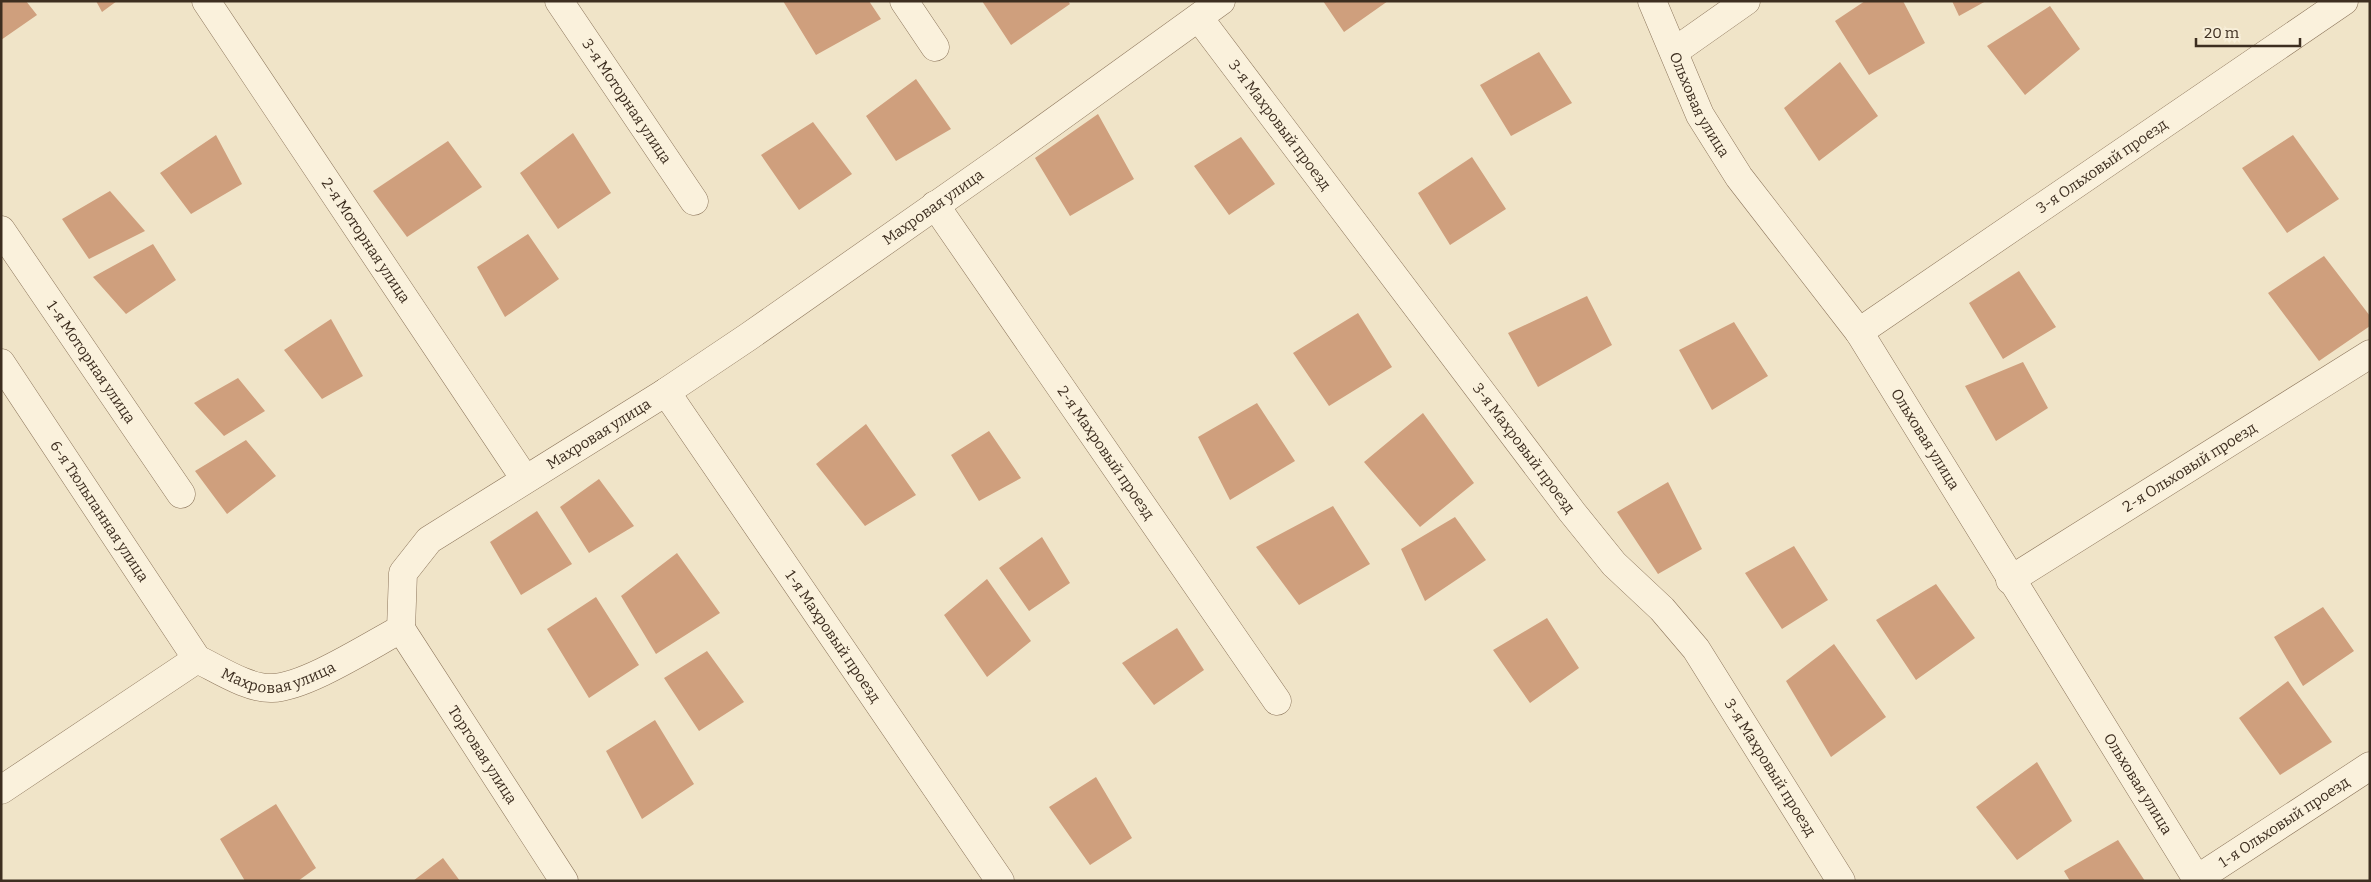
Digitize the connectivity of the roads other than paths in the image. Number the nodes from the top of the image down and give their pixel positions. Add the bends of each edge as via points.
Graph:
1 (206, 1) edge
2 (559, 1) edge
3 (904, 1) edge
4 (1221, 1) edge
5 (1652, 1) edge
6 (1746, 1) edge
7 (2344, 1) edge
8 (1199, 18) junction
9 (935, 47) dead end
10 (1675, 51) junction
11 (694, 201) dead end
12 (935, 205) junction
13 (1, 230) edge
14 (1859, 332) junction
15 (2370, 354) edge
16 (1, 363) edge
17 (666, 392) junction
18 (525, 480) junction
19 (181, 494) dead end
20 (2010, 580) junction
21 (401, 629) junction
22 (197, 659) junction
23 (1277, 700) dead end
24 (2370, 766) edge
25 (1, 790) edge
26 (2198, 880) edge
27 (564, 881) edge
28 (1000, 881) edge
29 (1841, 881) edge

1 - 18 street, 2-я Моторная улица
2 - 11 street, 3-я Моторная улица
3 - 9 street
4 - 8 street, Махровая улица
5 - 10 street, Ольховая улица
6 - 10 street
7 - 14 street, 3-я Ольховый проезд
8 - 12 street, Махровая улица
8 - 29 street, 3-я Махровый проезд via 1572,512 1614,564 1662,609 1696,649
10 - 14 street, Ольховая улица via 1700,115 1739,178
12 - 17 street, Махровая улица
12 - 23 street, 2-я Махровый проезд
13 - 19 street, 1-я Моторная улица
14 - 20 street, Ольховая улица
15 - 20 street, 2-я Ольховый проезд
16 - 22 street, 6-я Тюльпанная улица
17 - 18 street, Махровая улица
17 - 28 street, 1-я Махровый проезд
18 - 21 street, Махровая улица via 429,540 403,573
20 - 26 street, Ольховая улица
21 - 22 street, Махровая улица via 301,682 271,688 241,681
21 - 27 street, Торговая улица
22 - 25 street, Махровая улица
24 - 26 street, 1-я Ольховый проезд

